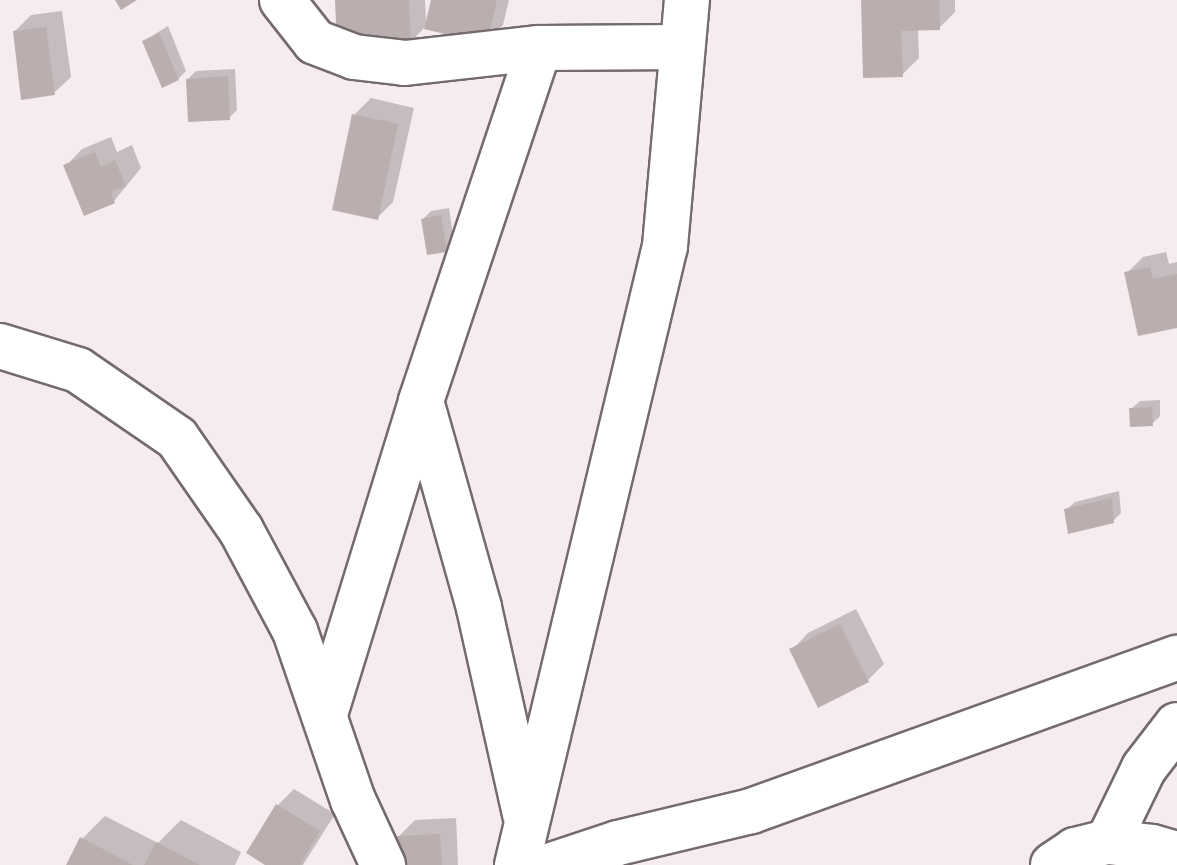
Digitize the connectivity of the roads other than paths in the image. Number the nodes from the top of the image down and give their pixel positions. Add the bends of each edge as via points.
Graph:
1 (282, 0) edge
2 (687, 0) edge
3 (682, 47) junction
4 (539, 48) junction
5 (0, 346) edge
6 (421, 401) junction
7 (1177, 658) edge
8 (325, 714) junction
9 (1177, 725) edge
10 (1108, 842) junction
11 (522, 844) edge
12 (1177, 854) edge
13 (383, 865) edge
14 (552, 865) edge
15 (1053, 865) edge

1 - 4 street via 315,42 354,57 405,63
2 - 3 street
3 - 4 street
3 - 11 street via 665,246
4 - 6 street
5 - 8 street via 78,370 177,438 241,530 295,631
6 - 8 street
6 - 11 street via 479,608
7 - 14 street via 751,811
8 - 13 street via 353,800
9 - 10 street via 1144,768
10 - 12 street
10 - 15 street via 1075,850

